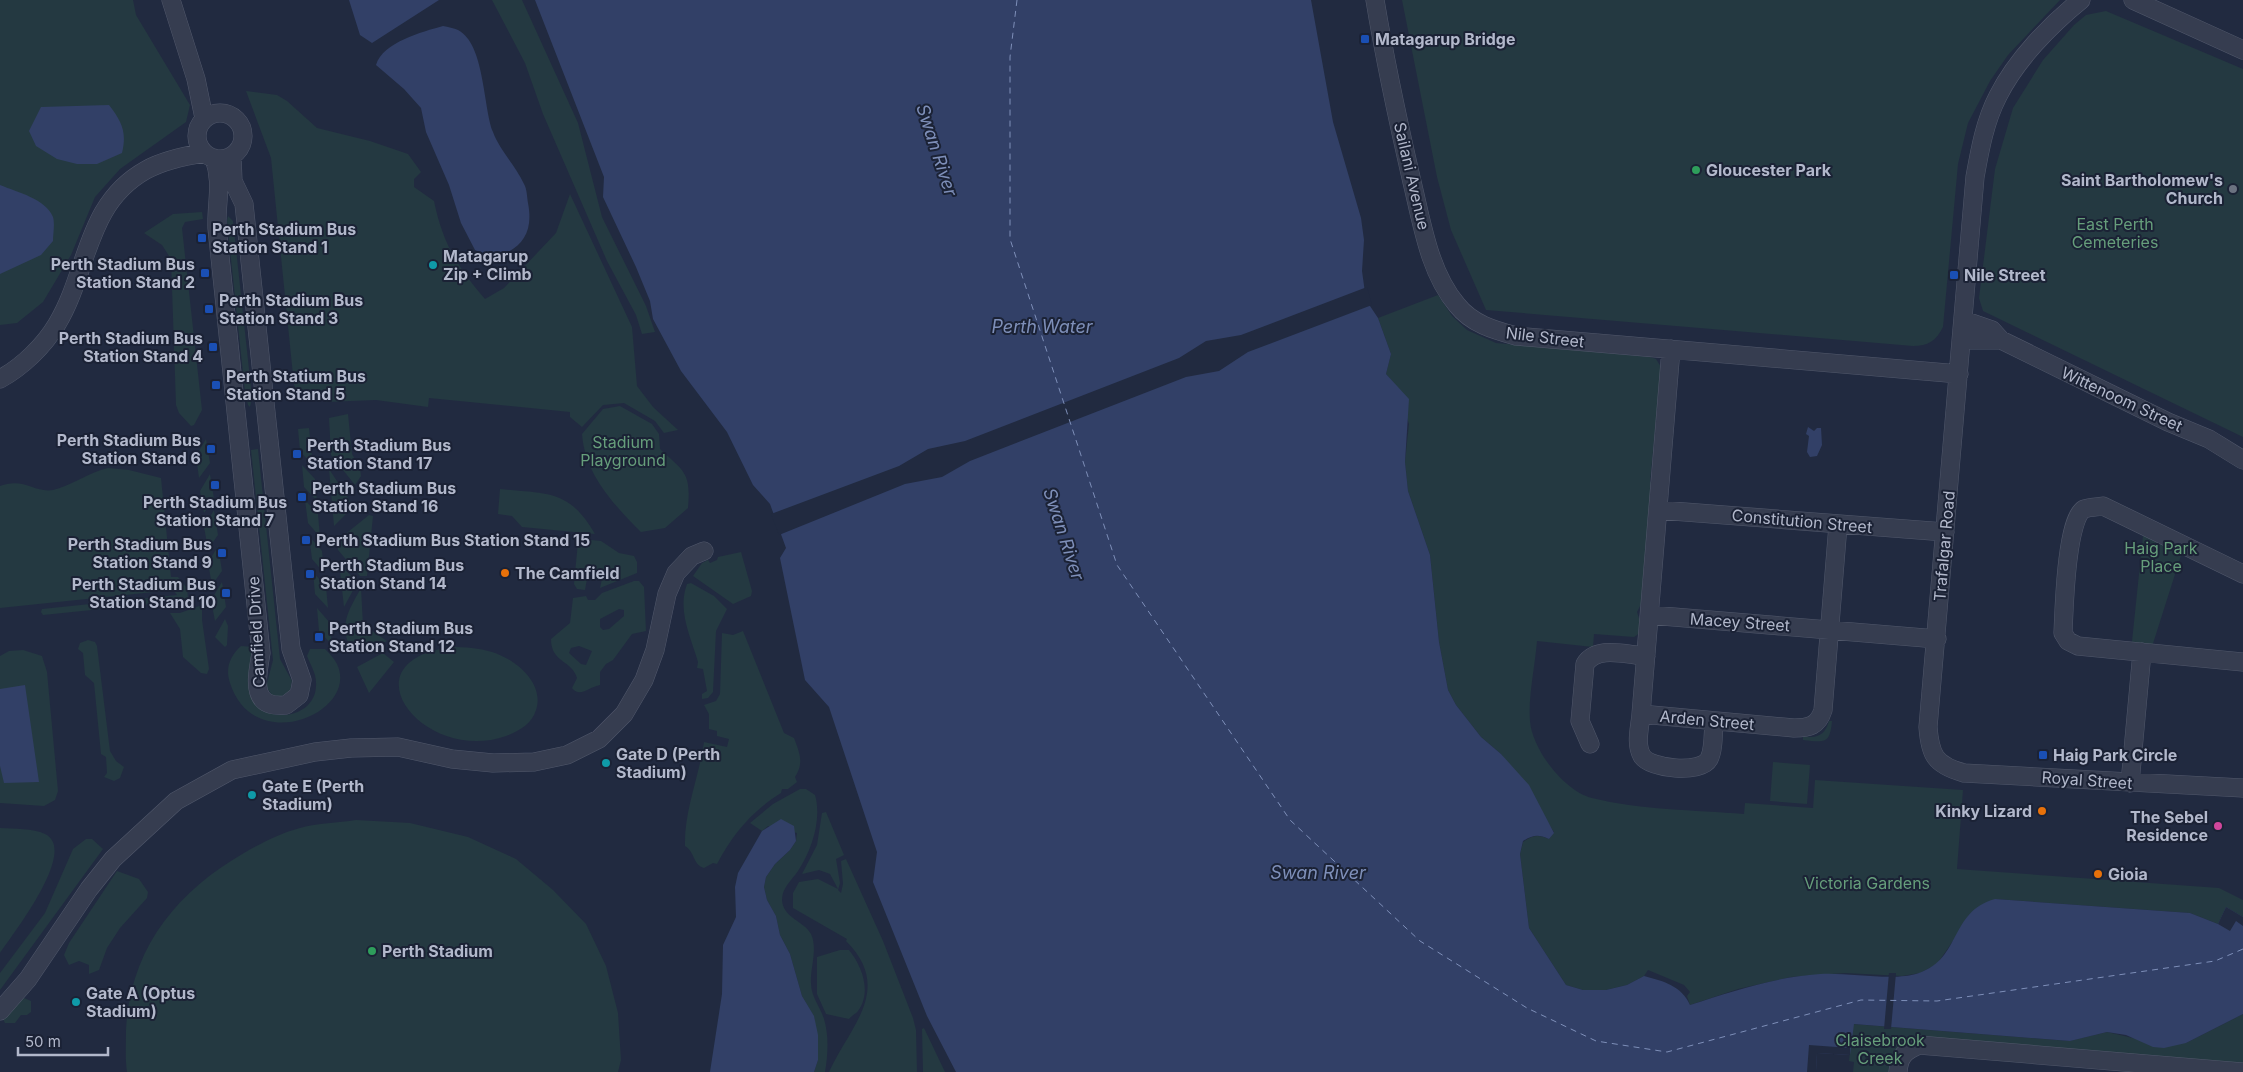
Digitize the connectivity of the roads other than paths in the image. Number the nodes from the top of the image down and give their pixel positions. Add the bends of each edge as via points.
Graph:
1 (171, 0) edge
2 (1375, 0) edge
3 (2080, 0) edge
4 (2133, 0) edge
5 (2243, 50) edge
6 (196, 80) junction
7 (223, 112) junction
8 (200, 126) junction
9 (209, 156) junction
10 (232, 156) junction
11 (162, 163) junction
12 (1490, 329) joint
13 (1963, 331) junction
14 (1671, 349) junction
15 (1959, 374) junction
16 (0, 379) edge
17 (2243, 460) edge
18 (1659, 510) junction
19 (1838, 524) junction
20 (1945, 532) junction
21 (704, 551) dead end
22 (2243, 574) edge
23 (1650, 615) junction
24 (1829, 629) junction
25 (1936, 639) junction
26 (2142, 652) junction
27 (1646, 656) junction
28 (2243, 662) edge
29 (1641, 714) junction
30 (1714, 720) junction
31 (1590, 744) dead end
32 (1935, 758) joint
33 (2130, 783) junction
34 (2243, 788) edge
35 (0, 1011) edge
36 (1898, 1072) edge
37 (2243, 1072) edge

1 - 6 street
2 - 12 street, Sailani Avenue via 1384,57 1411,177 1438,276 1458,307
3 - 13 street, Trafalgar Road via 2017,68 1998,95 1989,117 1975,177
4 - 5 street
6 - 7 street
6 - 8 street
7 - 8 street via 216,112
7 - 10 street via 236,118 243,131 241,145
8 - 9 street via 199,147
8 - 11 street
9 - 10 street
9 - 10 street, Camfield Drive via 220,180 217,228 261,653 256,685 263,700 286,705 299,695 302,680 291,650 244,204 234,180
9 - 11 street
11 - 16 street via 131,179 106,206 57,325 34,352
12 - 14 street, Nile Street via 1516,336
13 - 15 street, Trafalgar Road
13 - 17 street, Wittenoom Street via 1992,330 2000,340 2209,439
14 - 15 street, Nile Street
14 - 18 street, Arden Street
15 - 20 street, Trafalgar Road
18 - 19 street, Constitution Street
18 - 23 street, Arden Street
19 - 20 street, Constitution Street
19 - 24 street, Arden Street
20 - 25 street, Trafalgar Road
21 - 35 street via 692,556 676,573 667,594 655,650 644,680 624,714 599,739 567,755 534,762 452,759 398,747 351,748 315,752 232,770 176,801 113,859 28,980
22 - 26 street via 2103,506 2084,510 2074,520 2070,539 2063,633 2068,641 2078,646
23 - 24 street, Macey Street
23 - 27 street, Arden Street
24 - 25 street, Macey Street
24 - 30 street, Arden Street via 1823,710 1816,723 1808,728 1794,728
25 - 32 street, Trafalgar Road via 1928,727 1929,747
26 - 28 street
26 - 33 street
27 - 29 street, Arden Street
27 - 31 street via 1598,653 1589,657 1585,664 1580,721
29 - 30 street, Arden Street
29 - 30 street via 1638,748 1643,758 1652,764 1695,768 1705,765 1710,758
32 - 33 street, Royal Street via 1945,766 1964,772
33 - 34 street, Royal Street
36 - 37 street via 1898,1061 1905,1050 1919,1045

